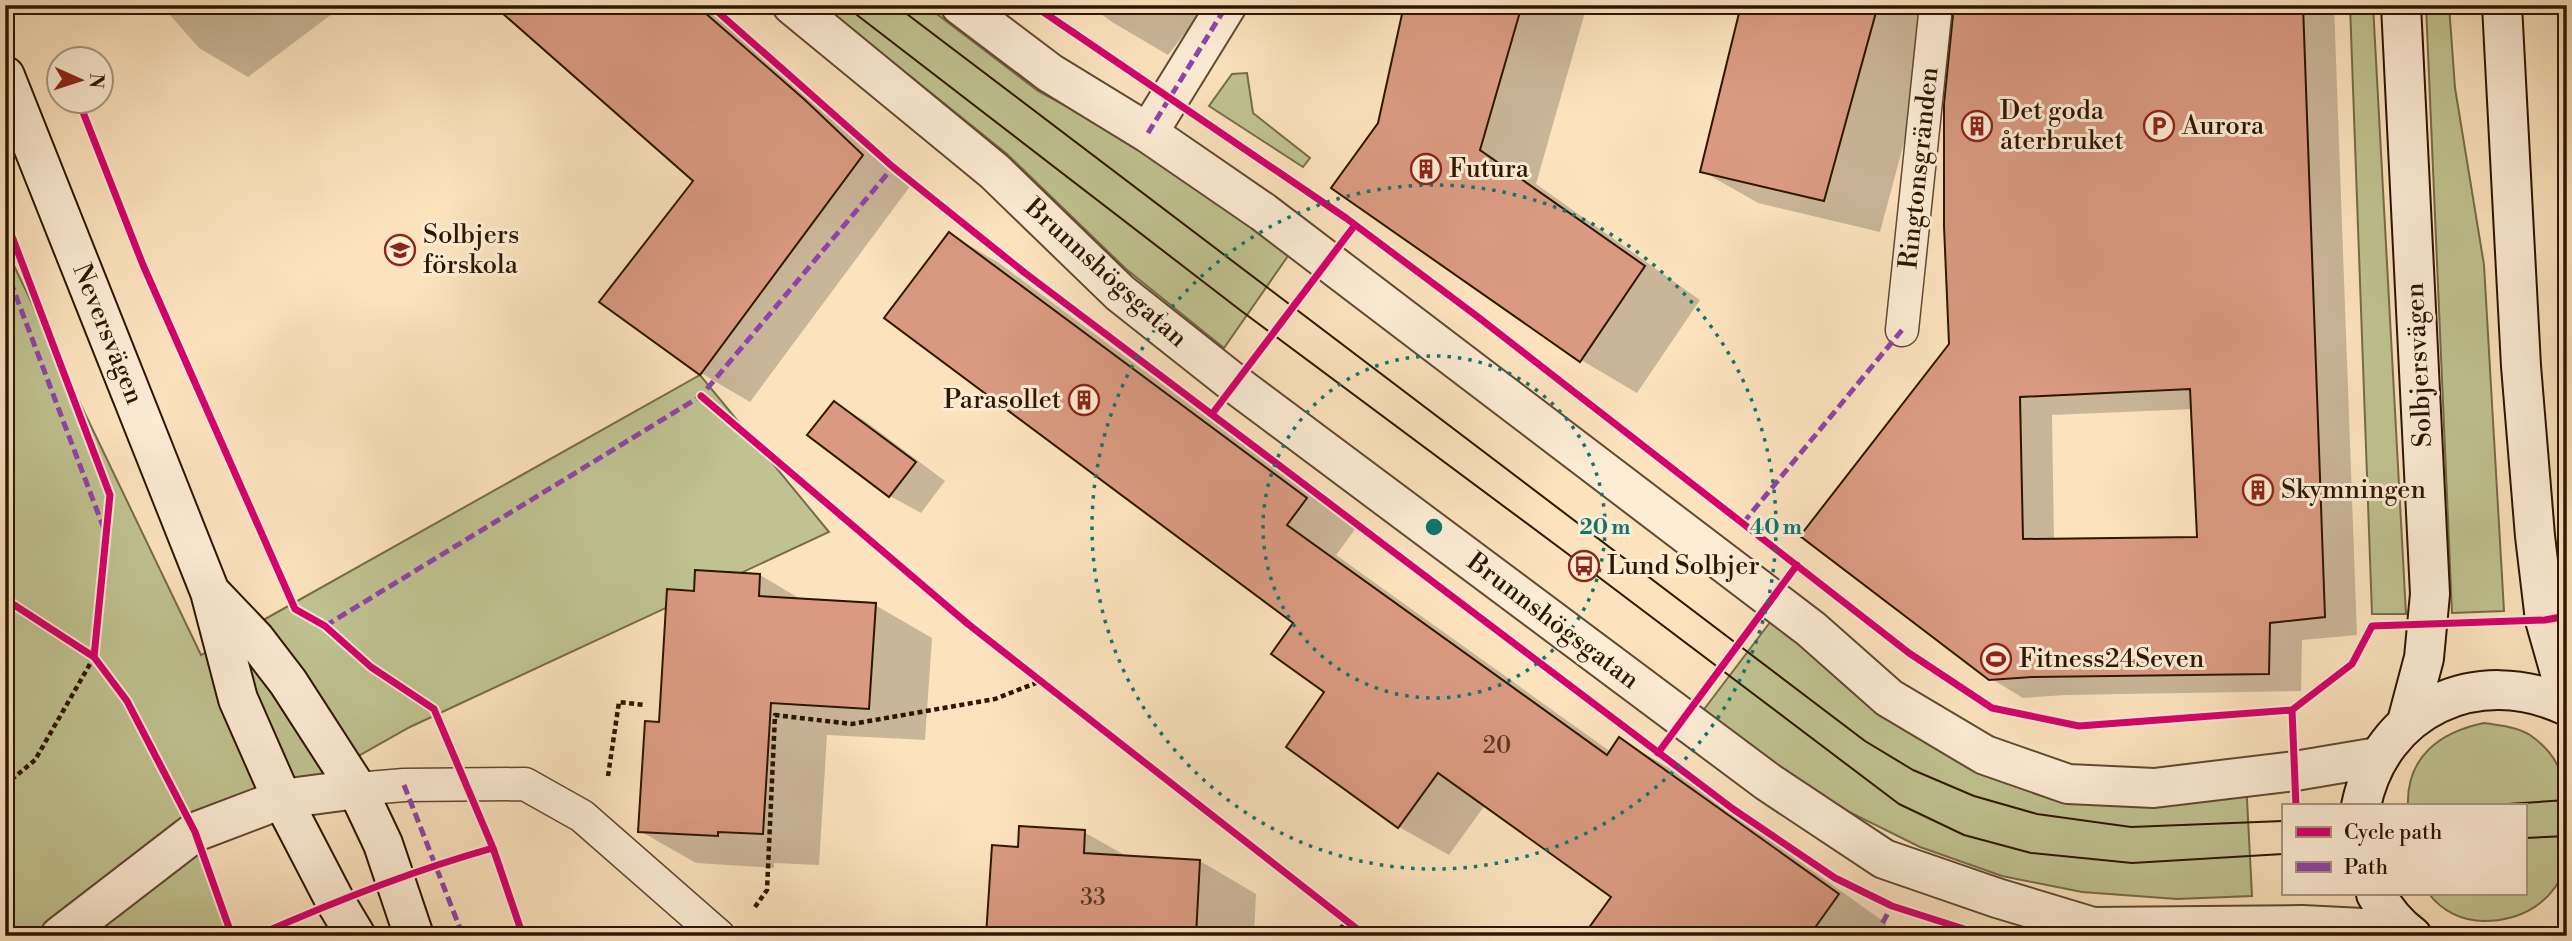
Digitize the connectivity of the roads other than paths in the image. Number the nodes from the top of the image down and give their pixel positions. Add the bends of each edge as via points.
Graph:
1 (792, 5) edge
2 (960, 5) edge
3 (1227, 5) edge
4 (1936, 5) edge
5 (2401, 5) edge
6 (2502, 5) edge
7 (5, 76) edge
8 (1148, 133) junction
9 (1902, 330) dead end
10 (210, 592) junction
11 (2567, 697) edge
12 (2567, 706) edge
13 (2407, 722) junction
14 (2378, 757) junction
15 (357, 789) junction
16 (282, 799) junction
17 (2361, 804) edge
18 (2377, 895) edge
19 (2090, 931) edge
20 (2408, 933) edge
21 (60, 936) edge
22 (356, 936) edge
23 (414, 936) edge
24 (719, 936) edge

1 - 19 street, Brunnshögsgatan via 994,171 1141,309 1768,782 1884,859
2 - 8 street via 1050,73
3 - 8 street
4 - 9 lane, Ringtonsgränden
5 - 13 street, Solbjersvägen via 2430,594 2424,658
6 - 11 street via 2535,536 2545,620
7 - 10 street, Neversvägen
8 - 14 street via 1263,212 1811,629 1889,698 1985,755 2068,783 2154,788
10 - 15 street, Neversvägen via 288,682
10 - 16 street, Neversvägen via 239,699
12 - 13 street, Solbjersvägen via 2523,691 2486,689 2450,697
13 - 14 street, Solbjersvägen
14 - 17 street, Solbjersvägen
15 - 16 street
15 - 23 street, Neversvägen via 383,844
15 - 24 lane via 525,784 582,816
16 - 21 street via 195,832
16 - 22 street, Neversvägen
18 - 20 street
19 - 20 street, Brunnshögsgatan via 2302,925

